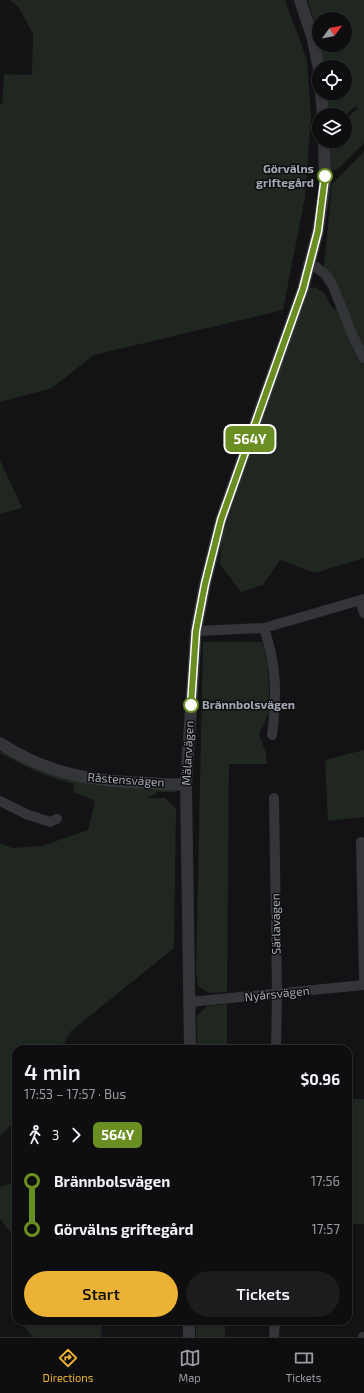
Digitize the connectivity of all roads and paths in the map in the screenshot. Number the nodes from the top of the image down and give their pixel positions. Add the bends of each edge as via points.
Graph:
1 (300, 0) edge
2 (317, 60) edge
3 (324, 148) edge
4 (308, 264) junction
5 (364, 358) edge
6 (362, 600) edge
7 (364, 613) edge
8 (264, 628) junction
9 (196, 631) junction
10 (272, 735) dead end
11 (0, 743) edge
12 (186, 784) junction
13 (274, 798) dead end
14 (0, 801) edge
15 (57, 819) dead end
16 (361, 842) dead end
17 (364, 979) edge
18 (364, 985) edge
19 (277, 994) junction
20 (190, 1002) junction
21 (190, 1045) edge
22 (276, 1045) edge
23 (189, 1325) edge
24 (274, 1325) edge
25 (189, 1337) edge
26 (274, 1337) edge

1 - 2 street
3 - 4 street, Mälarvägen via 325,183 318,231
4 - 5 street via 316,266 333,286
4 - 9 street, Mälarvägen via 303,289 221,520
6 - 7 street
6 - 8 street
8 - 9 street
8 - 10 street via 275,684 276,703
9 - 12 street, Mälarvägen
11 - 12 street, Råstensvägen via 41,765 86,778 113,782
12 - 20 street, Mälarvägen
13 - 19 street, Särlavägen
14 - 15 street via 50,822
16 - 17 street
18 - 19 street, Nyårsvägen
19 - 20 street, Nyårsvägen
19 - 22 street, Särlavägen
20 - 21 street, Mälarvägen
23 - 25 street
24 - 26 street

